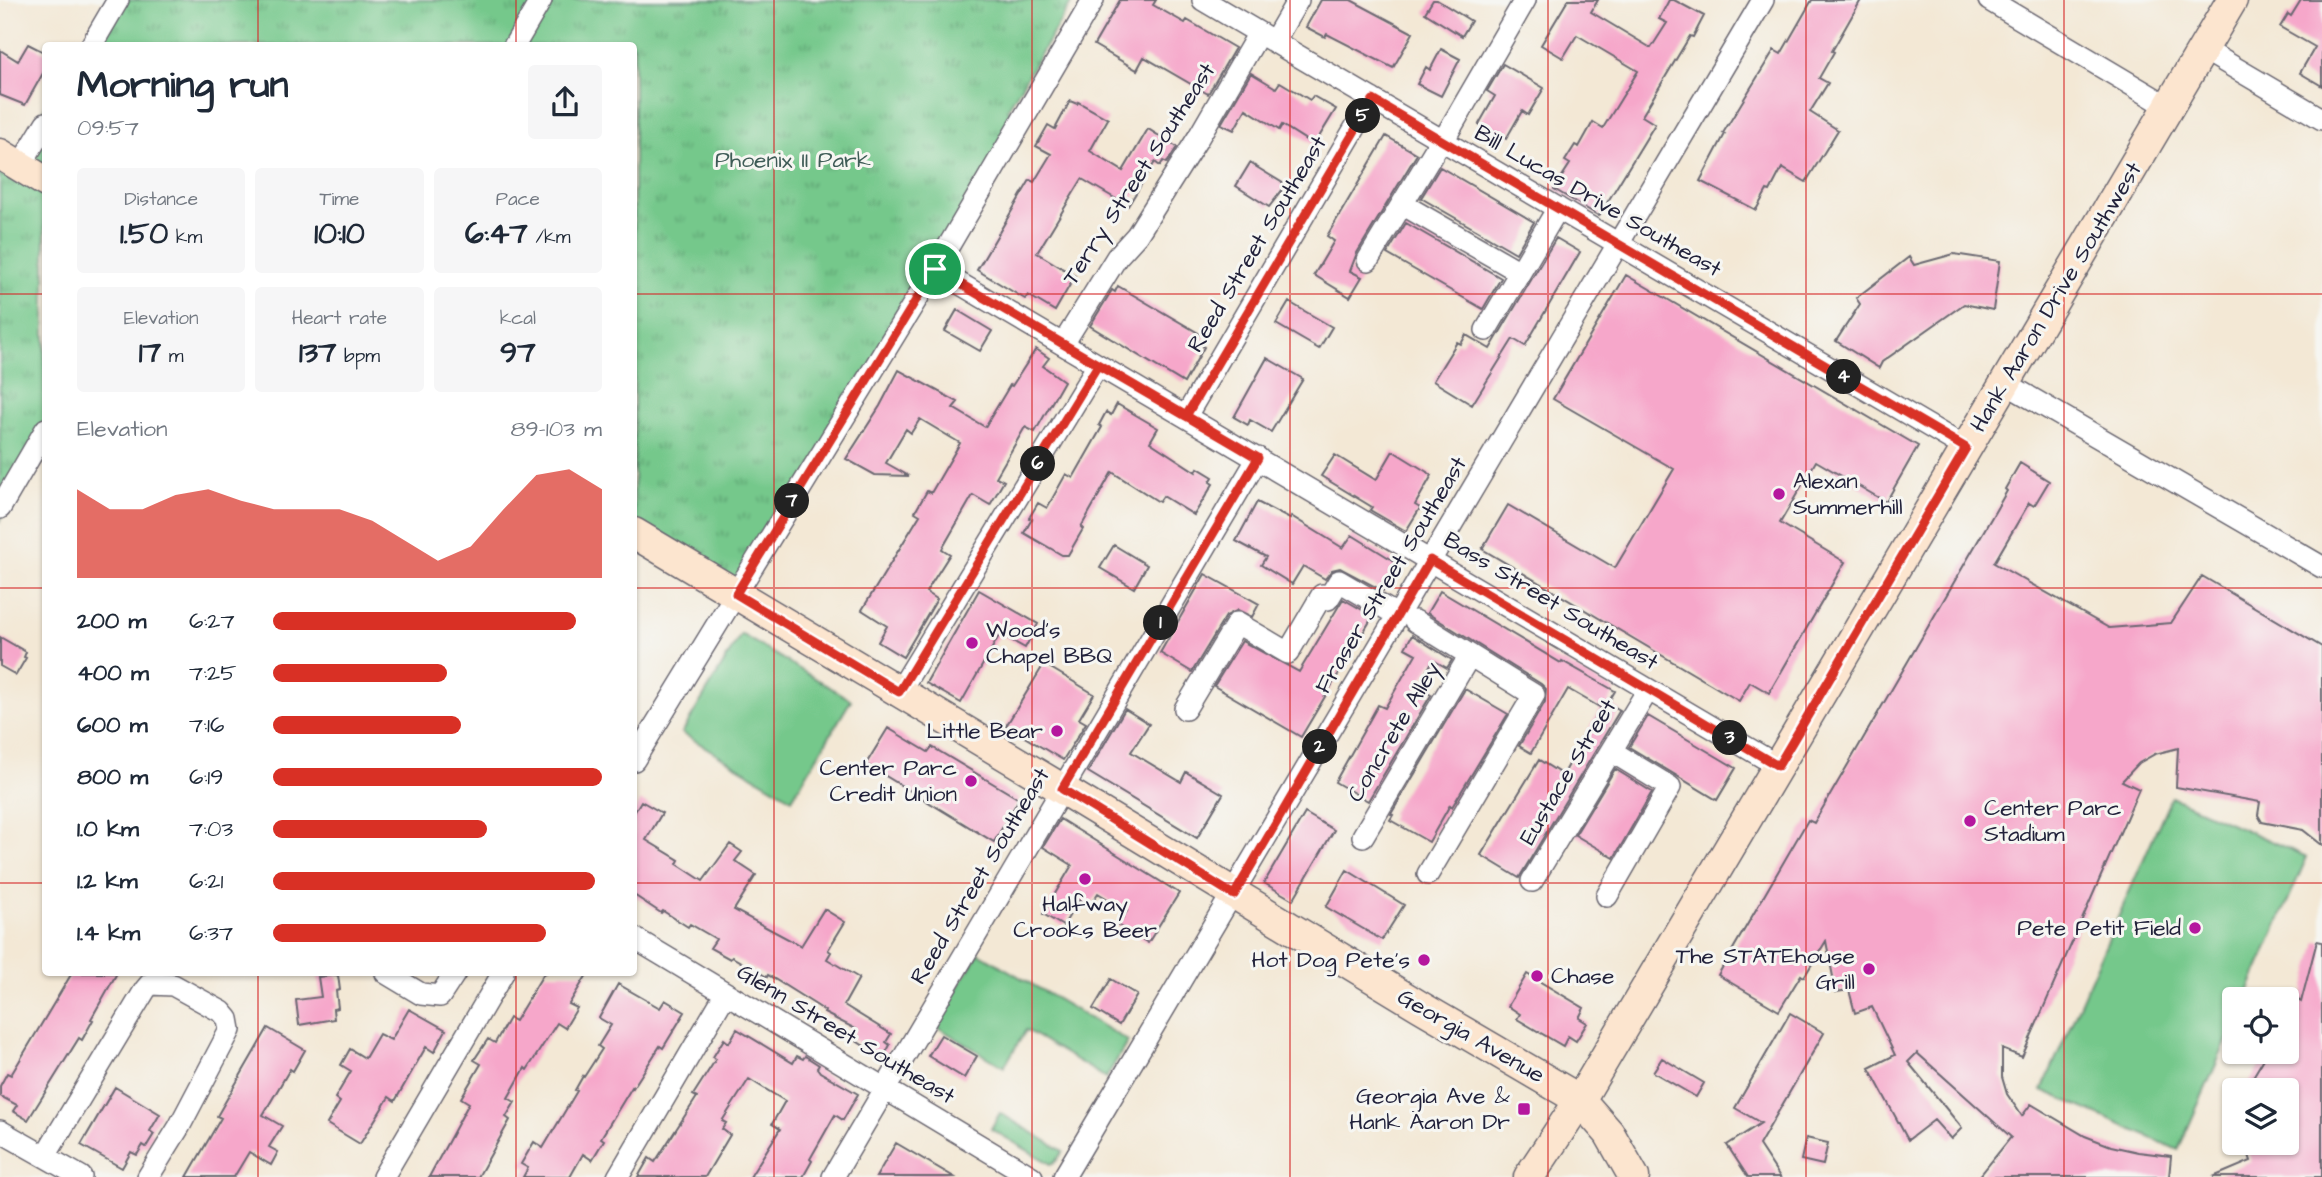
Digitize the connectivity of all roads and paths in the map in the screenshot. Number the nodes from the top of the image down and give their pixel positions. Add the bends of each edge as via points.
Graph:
1 (118, 0) edge
2 (541, 0) edge
3 (1093, 0) edge
4 (1203, 0) edge
5 (1298, 0) edge
6 (1525, 0) edge
7 (1763, 0) edge
8 (1989, 0) edge
9 (2232, 0) edge
10 (1266, 37) junction
11 (93, 42) edge
12 (516, 42) edge
13 (2203, 49) junction
14 (1373, 100) junction
15 (2169, 107) junction
16 (2322, 119) edge
17 (42, 127) edge
18 (1442, 140) junction
19 (10, 160) edge
20 (42, 180) edge
21 (1402, 204) junction
22 (1558, 208) junction
23 (1618, 244) junction
24 (1368, 260) dead end
25 (935, 269) junction
26 (1520, 272) junction
27 (1486, 330) dead end
28 (1063, 344) junction
29 (1098, 365) junction
30 (2005, 383) junction
31 (1186, 416) junction
32 (42, 436) edge
33 (1966, 448) junction
34 (1258, 458) junction
35 (0, 508) edge
36 (637, 535) edge
37 (1430, 560) junction
38 (2322, 566) edge
39 (736, 594) junction
40 (1406, 618) junction
41 (1470, 655) junction
42 (1648, 690) junction
43 (899, 692) junction
44 (1185, 709) dead end
45 (637, 731) edge
46 (1611, 751) junction
47 (1778, 766) junction
48 (1062, 789) junction
49 (1363, 836) dead end
50 (1428, 874) dead end
51 (1532, 881) dead end
52 (1234, 895) junction
53 (1607, 897) dead end
54 (637, 940) edge
55 (391, 976) edge
56 (453, 976) edge
57 (501, 976) edge
58 (726, 993) junction
59 (885, 1088) junction
60 (1580, 1100) junction
61 (0, 1131) edge
62 (45, 1157) junction
63 (81, 1177) edge
64 (148, 1177) edge
65 (383, 1177) edge
66 (618, 1177) edge
67 (832, 1177) edge
68 (1032, 1177) edge
69 (1064, 1177) edge
70 (1529, 1177) edge
71 (1634, 1177) edge

1 - 11 street
2 - 12 street
3 - 25 street
4 - 10 street, Bill Lucas Drive Southeast
5 - 10 street, Terry Street Southeast
6 - 18 street
7 - 23 street, Fraser Street Southeast
8 - 15 street
9 - 13 main road, Hank Aaron Drive Southwest
10 - 14 street, Bill Lucas Drive Southeast
10 - 28 street, Terry Street Southeast
13 - 15 main road, Hank Aaron Drive Southwest
13 - 16 street
14 - 18 street, Bill Lucas Drive Southeast
14 - 31 street, Reed Street Southeast
15 - 30 main road, Hank Aaron Drive Southwest
17 - 19 street
18 - 21 street
18 - 22 street, Bill Lucas Drive Southeast
19 - 20 main road
21 - 24 street
21 - 26 street
22 - 23 street, Bill Lucas Drive Southeast
22 - 26 street
23 - 33 street, Bill Lucas Drive Southeast
23 - 37 street, Fraser Street Southeast
25 - 28 street, Bass Street Southeast
25 - 39 street
26 - 27 street
28 - 29 street, Bass Street Southeast
29 - 31 street, Bass Street Southeast
29 - 43 street
30 - 33 main road, Hank Aaron Drive Southwest
30 - 38 street
31 - 34 street, Bass Street Southeast
32 - 35 street
33 - 47 main road, Hank Aaron Drive Southwest
34 - 37 street, Bass Street Southeast
34 - 48 street, Reed Street Southeast
36 - 39 main road, Georgia Avenue
37 - 40 street, Fraser Street Southeast
37 - 42 street, Bass Street Southeast
39 - 43 main road, Georgia Avenue
39 - 45 street
40 - 41 street
40 - 44 street via 1339,580 1328,599 1322,595 1288,653 1237,623
40 - 52 street, Fraser Street Southeast
41 - 49 street, Concrete Alley
41 - 50 street via 1534,695
42 - 46 street, Eustace Street
42 - 47 street, Bass Street Southeast
43 - 48 main road, Georgia Avenue
46 - 51 street, Eustace Street
46 - 53 street via 1670,787
47 - 60 main road, Hank Aaron Drive Southwest
48 - 52 main road, Georgia Avenue
48 - 59 street, Reed Street Southeast
52 - 60 main road, Georgia Avenue
52 - 69 street, Fraser Street Southeast
54 - 58 street, Glenn Street Southeast
55 - 56 street via 421,994 440,996
57 - 65 street
58 - 59 street, Glenn Street Southeast
58 - 66 street
59 - 67 street, Reed Street Southeast
59 - 68 street, Glenn Street Southeast
60 - 70 main road, Hank Aaron Drive Southwest
60 - 71 main road, Georgia Avenue via 1609,1133
61 - 62 street
62 - 63 street
62 - 64 street via 145,990 150,984 173,985 222,1012 230,1030

